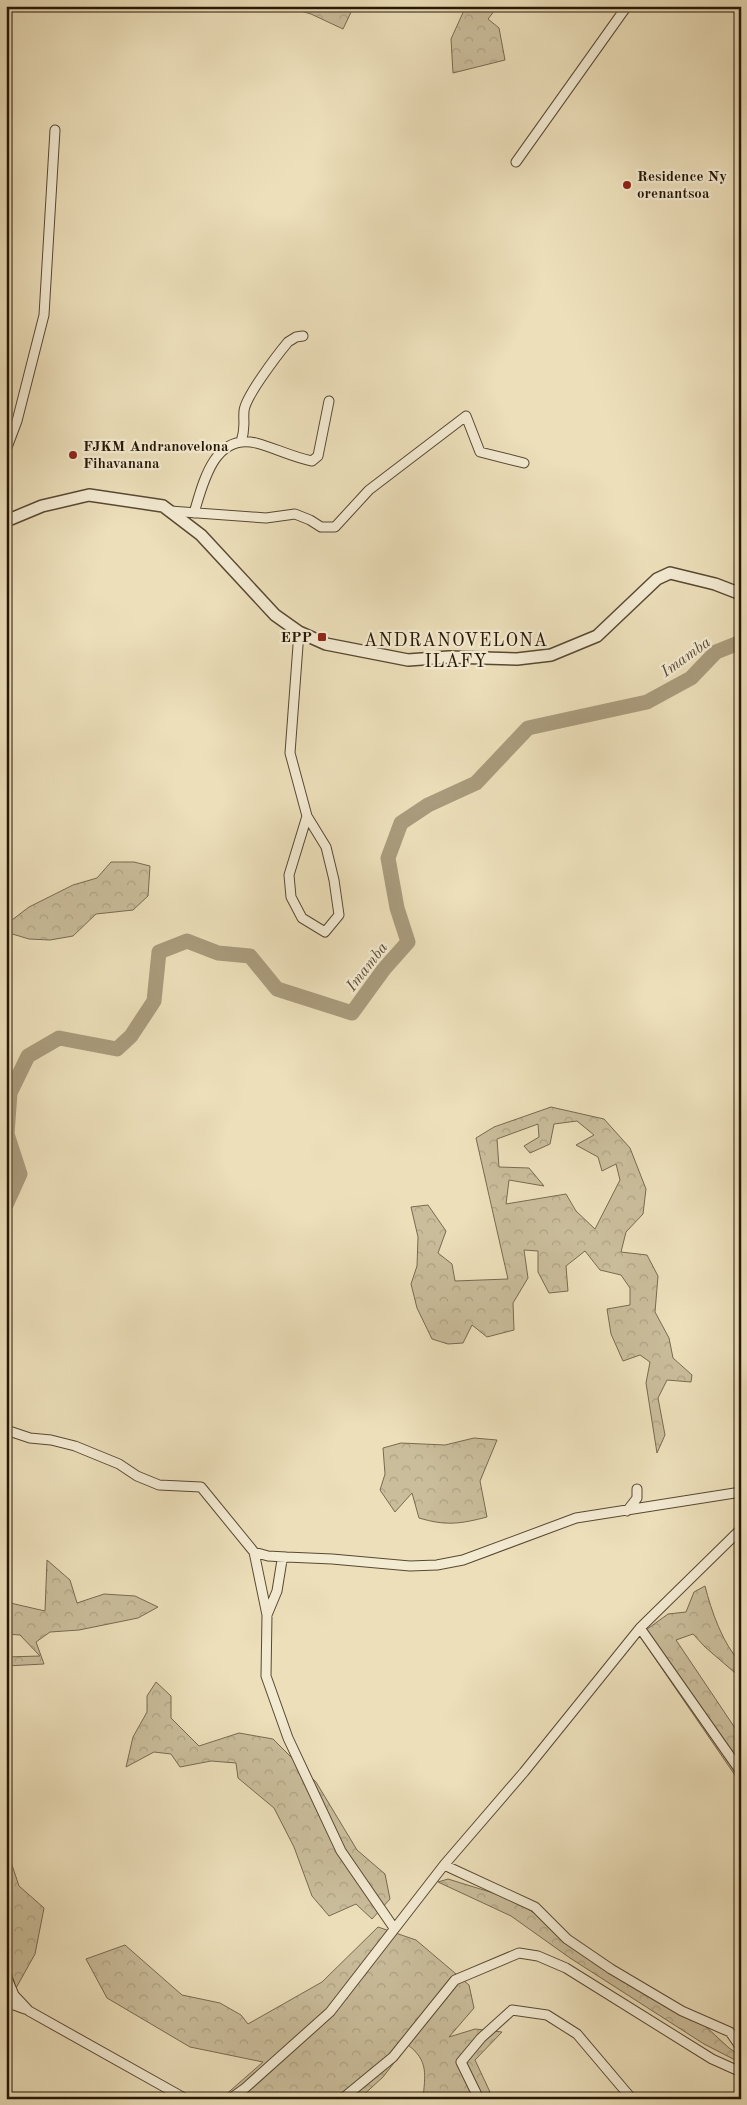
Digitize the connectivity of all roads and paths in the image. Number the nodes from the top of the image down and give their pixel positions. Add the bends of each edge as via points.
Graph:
1 (627, 6) edge
2 (55, 130) dead end
3 (516, 162) dead end
4 (303, 336) dead end
5 (329, 401) dead end
6 (241, 442) junction
7 (6, 450) edge
8 (524, 463) dead end
9 (170, 511) junction
10 (194, 513) junction
11 (6, 521) edge
12 (741, 594) edge
13 (300, 632) junction
14 (306, 816) junction
15 (6, 1430) edge
16 (637, 1489) dead end
17 (741, 1492) edge
18 (627, 1511) junction
19 (741, 1529) edge
20 (254, 1552) junction
21 (286, 1557) junction
22 (267, 1615) junction
23 (640, 1628) junction
24 (741, 1772) edge
25 (444, 1864) junction
26 (394, 1928) junction
27 (6, 1976) edge
28 (6, 2002) edge
29 (29, 2010) junction
30 (741, 2048) edge
31 (741, 2072) edge
32 (186, 2099) edge
33 (230, 2099) edge
34 (342, 2099) edge
35 (479, 2099) edge
36 (632, 2099) edge

1 - 3 street
2 - 7 street via 44,315 17,421
4 - 6 street via 288,342 248,398
5 - 6 street via 318,456 312,461 255,443
6 - 10 street via 216,456 207,470
8 - 10 street via 480,452 466,416 369,490 335,527 321,527 295,514 266,518
9 - 10 street
9 - 11 street via 163,506 89,495 42,506
9 - 13 street via 202,536 274,615
12 - 13 street via 670,573 657,579 597,636 551,655 517,659 449,657 408,660 326,644
13 - 14 street via 290,753
14 - 14 street via 289,875 291,897 302,918 325,932 339,915 334,880 326,847
15 - 20 street via 75,1446 159,1485 202,1487
16 - 18 street via 637,1498
17 - 18 street
18 - 21 street via 576,1518 463,1560 437,1565
19 - 23 street
20 - 21 street
20 - 22 street
21 - 22 street via 282,1560 277,1591
22 - 26 street via 266,1676 288,1738 340,1851
23 - 24 street
23 - 25 street via 524,1772
25 - 26 street
25 - 30 street via 535,1907 566,1939 682,2010 730,2032
26 - 33 street via 330,2012
27 - 29 street via 14,1995
28 - 29 street
29 - 32 street
31 - 34 street via 712,2059 566,1968 538,1956 518,1954 455,1980 392,2057
35 - 36 street via 461,2062 481,2038 512,2010 547,2015 577,2034

